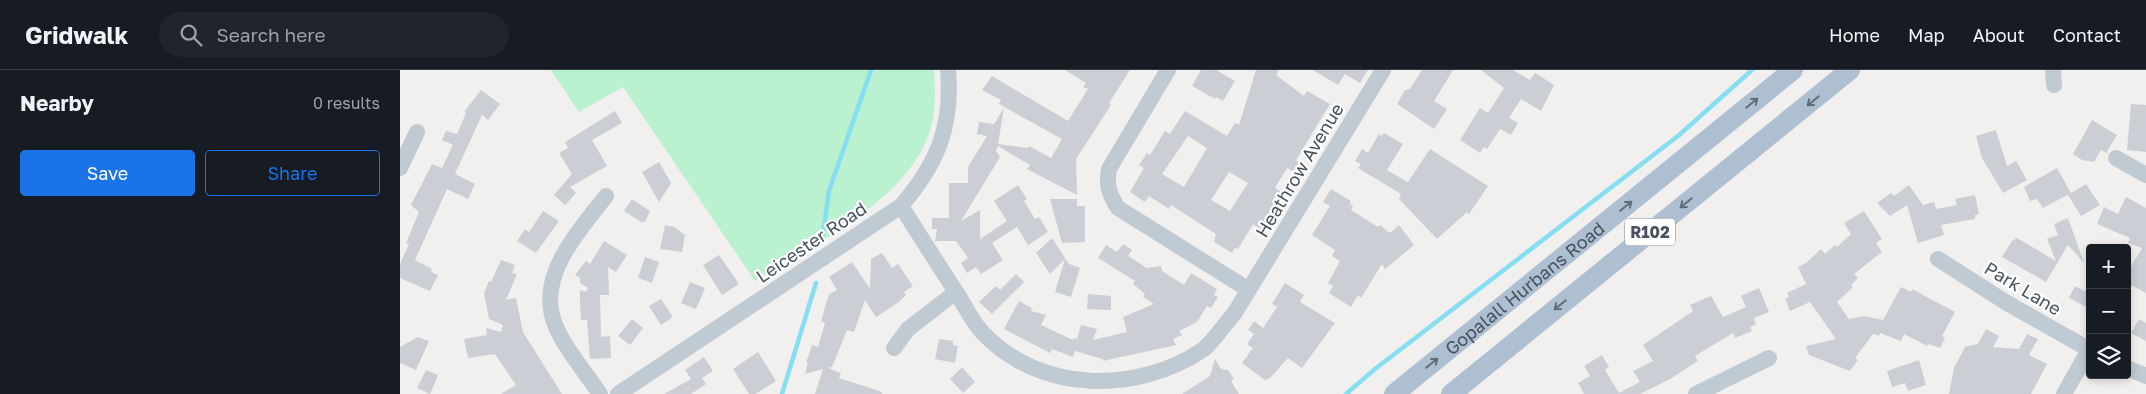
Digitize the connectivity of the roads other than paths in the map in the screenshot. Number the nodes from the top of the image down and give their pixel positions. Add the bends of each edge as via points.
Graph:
1 (948, 70) edge
2 (1168, 70) edge
3 (1382, 70) edge
4 (1793, 70) edge
5 (1850, 70) edge
6 (418, 132) dead end
7 (2116, 158) dead end
8 (400, 168) edge
9 (2146, 175) edge
10 (606, 196) dead end
11 (901, 206) junction
12 (1938, 259) dead end
13 (1249, 290) junction
14 (956, 292) junction
15 (894, 348) dead end
16 (2086, 348) edge
17 (2086, 355) edge
18 (1769, 358) dead end
19 (2131, 370) edge
20 (2146, 376) edge
21 (600, 394) edge
22 (618, 394) edge
23 (1394, 394) edge
24 (1451, 394) edge
25 (1696, 394) edge
26 (2064, 394) edge

1 - 11 street, Leicester Road via 947,124 936,156 922,181
2 - 13 street via 1109,169 1106,183 1110,196 1118,208
3 - 13 street, Heathrow Avenue
23 -> 4 main road, Gopalall Hurbans Road / R102
5 -> 24 main road, Gopalall Hurbans Road / R102
6 - 8 street
7 - 9 street
10 - 21 street via 552,275 550,295 552,315 561,335
11 - 14 street, Heathrow Avenue
11 - 22 street, Leicester Road
12 - 16 street, Park Lane
13 - 14 street, Heathrow Avenue via 1234,314 1204,349 1172,370 1134,385 1101,388 1066,383 1033,372 1010,358 982,332
14 - 15 street via 908,329
17 - 26 street
18 - 25 street
19 - 20 street

